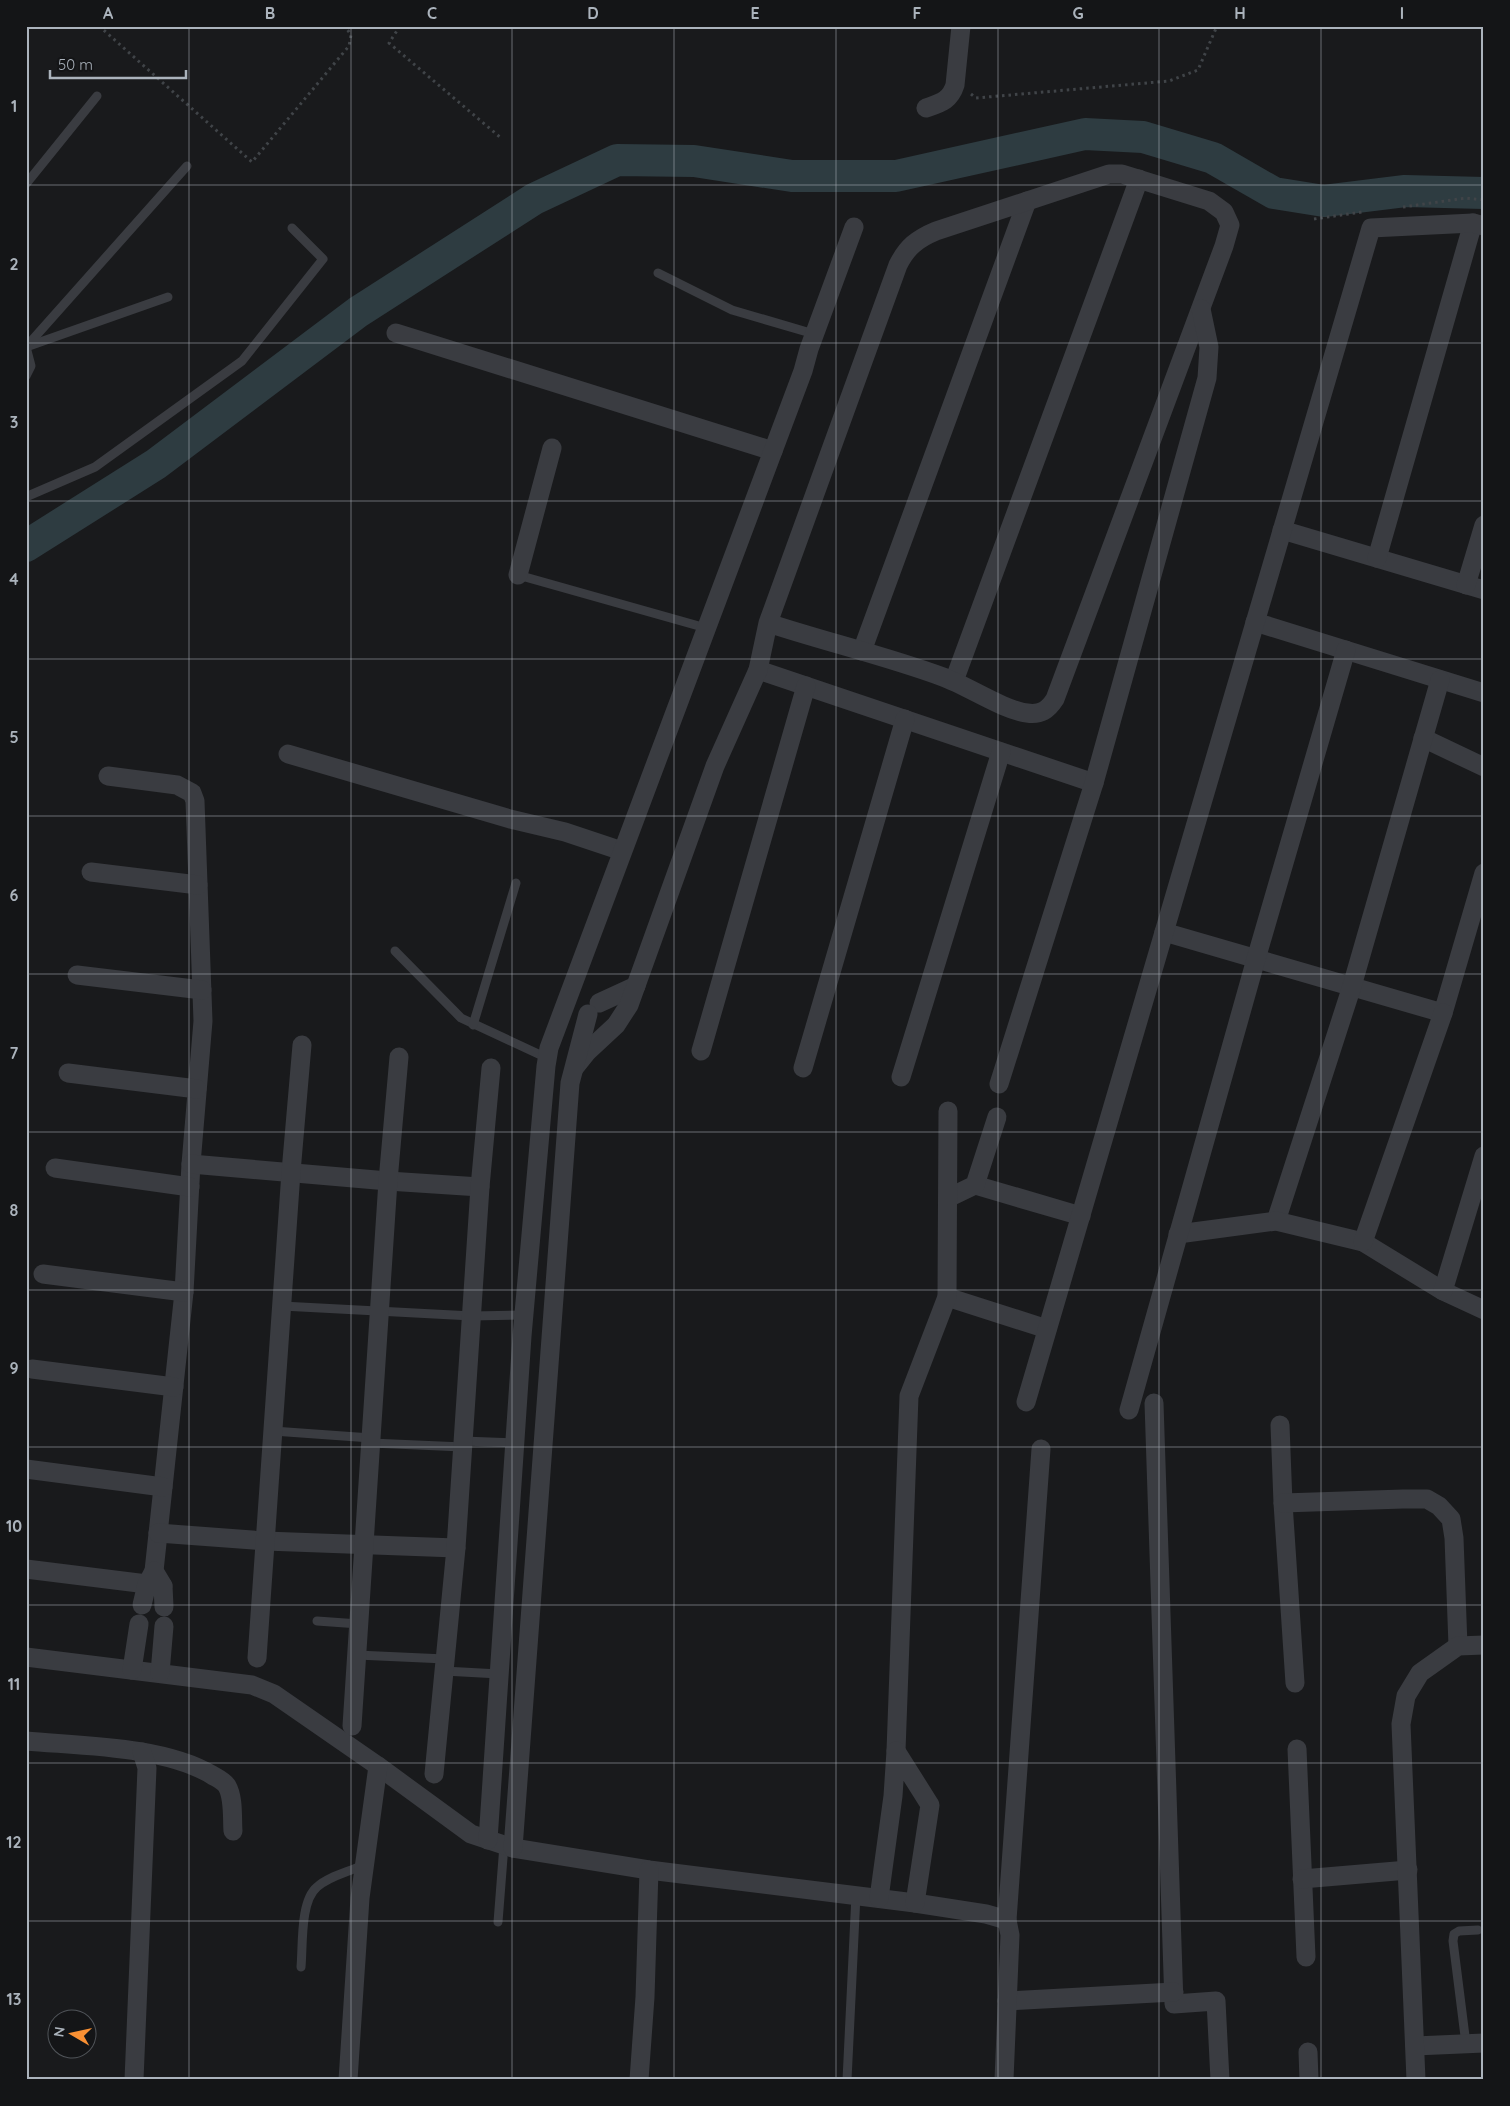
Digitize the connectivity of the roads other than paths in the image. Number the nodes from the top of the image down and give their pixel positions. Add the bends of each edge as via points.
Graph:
1 (960, 26) edge
2 (97, 96) dead end
3 (926, 108) dead end
4 (187, 166) dead end
5 (1139, 179) junction
6 (26, 184) edge
7 (1027, 201) junction
8 (1478, 224) edge
9 (854, 226) dead end
10 (292, 228) dead end
11 (658, 272) dead end
12 (168, 297) dead end
13 (1201, 310) junction
14 (396, 333) dead end
15 (814, 334) junction
16 (26, 347) edge
17 (26, 376) edge
18 (552, 448) dead end
19 (773, 450) junction
20 (26, 494) edge
21 (1484, 525) edge
22 (1282, 530) junction
23 (1378, 558) junction
24 (518, 576) joint
25 (1475, 587) edge
26 (1255, 622) junction
27 (768, 623) junction
28 (706, 628) junction
29 (1346, 650) junction
30 (862, 651) junction
31 (758, 670) junction
32 (1440, 680) junction
33 (954, 681) junction
34 (806, 686) junction
35 (1484, 693) edge
36 (905, 720) junction
37 (1423, 738) junction
38 (1001, 752) junction
39 (288, 754) dead end
40 (1484, 767) edge
41 (108, 776) dead end
42 (1094, 783) junction
43 (622, 850) junction
44 (91, 872) dead end
45 (1484, 873) edge
46 (516, 883) dead end
47 (198, 885) junction
48 (1164, 932) junction
49 (395, 951) dead end
50 (1256, 959) junction
51 (77, 975) dead end
52 (636, 986) junction
53 (1352, 986) junction
54 (202, 990) junction
55 (1443, 1013) junction
56 (473, 1025) junction
57 (302, 1045) dead end
58 (701, 1051) dead end
59 (399, 1057) dead end
60 (547, 1058) junction
61 (575, 1067) junction
62 (491, 1068) dead end
63 (803, 1068) dead end
64 (68, 1073) dead end
65 (901, 1077) dead end
66 (998, 1084) dead end
67 (197, 1089) junction
68 (948, 1111) dead end
69 (997, 1117) dead end
70 (1484, 1156) edge
71 (191, 1164) junction
72 (55, 1168) dead end
73 (291, 1172) junction
74 (388, 1181) junction
75 (975, 1185) junction
76 (190, 1187) junction
77 (480, 1187) junction
78 (948, 1198) junction
79 (1081, 1216) junction
80 (1276, 1222) junction
81 (1178, 1234) junction
82 (1363, 1242) junction
83 (42, 1274) dead end
84 (1443, 1291) junction
85 (184, 1292) junction
86 (947, 1297) junction
87 (282, 1306) junction
88 (380, 1310) junction
89 (1484, 1310) edge
90 (524, 1315) junction
91 (472, 1316) junction
92 (1047, 1329) junction
93 (32, 1369) dead end
94 (174, 1387) junction
95 (1026, 1402) dead end
96 (1154, 1403) dead end
97 (1129, 1410) dead end
98 (1280, 1425) dead end
99 (273, 1431) junction
100 (371, 1441) junction
101 (515, 1443) junction
102 (463, 1444) junction
103 (1042, 1449) dead end
104 (26, 1469) edge
105 (163, 1487) junction
106 (1283, 1503) junction
107 (158, 1533) junction
108 (265, 1541) junction
109 (364, 1545) junction
110 (456, 1548) junction
111 (26, 1569) edge
112 (155, 1580) junction
113 (142, 1606) dead end
114 (164, 1607) dead end
115 (317, 1621) dead end
116 (139, 1624) dead end
117 (359, 1624) junction
118 (164, 1626) dead end
119 (1484, 1645) edge
120 (1458, 1646) junction
121 (357, 1655) junction
122 (26, 1657) edge
123 (257, 1658) dead end
124 (444, 1665) junction
125 (132, 1670) junction
126 (160, 1673) junction
127 (499, 1674) junction
128 (1295, 1683) dead end
129 (352, 1726) dead end
130 (26, 1741) edge
131 (1297, 1749) dead end
132 (896, 1750) junction
133 (142, 1752) junction
134 (378, 1766) junction
135 (434, 1774) dead end
136 (233, 1832) dead end
137 (502, 1845) junction
138 (364, 1865) junction
139 (649, 1870) junction
140 (1408, 1870) junction
141 (1302, 1879) junction
142 (856, 1895) junction
143 (879, 1898) junction
144 (915, 1903) junction
145 (1007, 1920) junction
146 (498, 1922) dead end
147 (1478, 1930) dead end
148 (1306, 1957) dead end
149 (301, 1967) dead end
150 (1174, 1992) junction
151 (1007, 2001) junction
152 (1475, 2043) edge
153 (1415, 2046) junction
154 (1308, 2052) dead end
155 (134, 2080) edge
156 (348, 2080) edge
157 (639, 2080) edge
158 (847, 2080) edge
159 (1004, 2080) edge
160 (1220, 2080) edge
161 (1309, 2080) edge
162 (1416, 2080) edge

1 - 3 street via 952,94
2 - 6 lane
4 - 12 lane via 26,347
5 - 7 street via 1109,174
5 - 13 street via 1209,201 1224,212 1230,225
5 - 33 street
7 - 27 street via 920,238 906,250
7 - 30 street
8 - 22 street via 1371,228
8 - 23 street
9 - 15 street
10 - 20 lane via 323,259 242,361 95,467 28,496
11 - 15 lane via 732,310
13 - 33 street via 1055,699 1048,710 1037,714 1017,711
13 - 42 street via 1209,348 1207,378
14 - 19 street
15 - 19 street
16 - 17 lane via 31,366
18 - 24 street
19 - 28 street
21 - 25 street
22 - 23 street
22 - 26 street
23 - 25 street
24 - 28 lane
26 - 29 street
26 - 48 street
27 - 30 street
27 - 31 street
28 - 43 street
29 - 32 street
29 - 50 street
30 - 33 street via 910,664
31 - 34 street
31 - 52 street via 715,766
32 - 35 street
32 - 37 street
34 - 36 street
34 - 58 street
36 - 38 street
36 - 63 street
37 - 40 street
37 - 53 street
38 - 42 street
38 - 65 street
39 - 43 street
41 - 47 street via 177,785 192,793
42 - 66 street
43 - 60 street
44 - 47 street
45 - 55 street
46 - 56 lane
47 - 54 street
48 - 50 street
48 - 79 street
49 - 56 lane via 460,1018
50 - 53 street
50 - 81 street
51 - 54 street
52 - 61 street via 630,1005 616,1025
52 - 61 street via 594,1009
53 - 55 street
53 - 80 street
54 - 67 street via 203,1021
55 - 82 street
56 - 60 lane
57 - 73 street
59 - 74 street
60 - 90 street
61 - 137 street via 570,1083
62 - 77 street
64 - 67 street
67 - 71 street
68 - 78 street
69 - 75 street
70 - 84 street
71 - 73 street
71 - 76 street
72 - 76 street
73 - 74 street
73 - 87 street
74 - 77 street
74 - 88 street
75 - 78 street
75 - 79 street
76 - 85 street
77 - 91 street
78 - 86 street
79 - 92 street
80 - 81 street
80 - 82 street
81 - 97 street
82 - 84 street
83 - 85 street
84 - 89 street
85 - 94 street
86 - 92 street
86 - 132 street via 909,1396
87 - 88 lane
87 - 99 street
88 - 91 lane
88 - 100 street
90 - 91 lane
90 - 101 street
91 - 102 street
92 - 95 street
93 - 94 street
94 - 105 street
96 - 150 street
98 - 106 street
99 - 100 lane
99 - 108 street
100 - 102 lane
100 - 109 street
101 - 102 lane
101 - 127 street
102 - 110 street
103 - 145 street
104 - 105 street
105 - 107 street
106 - 120 street via 1427,1499 1439,1506 1450,1518 1454,1538
106 - 128 street
107 - 108 street
107 - 112 street
108 - 109 street
108 - 123 street
109 - 110 street
109 - 117 street
110 - 124 street
111 - 112 street
112 - 113 street
112 - 114 street
115 - 117 lane
116 - 125 street
117 - 121 street
118 - 126 street
119 - 120 street
120 - 140 street via 1420,1673 1406,1696 1402,1724
121 - 124 lane
121 - 129 street
122 - 125 street
124 - 127 lane
124 - 135 street
125 - 126 street
126 - 134 street via 252,1685 274,1694
127 - 137 street
130 - 133 street
131 - 141 street
132 - 143 street
132 - 144 street via 930,1805
133 - 136 street via 181,1760 226,1785
133 - 155 street via 147,1768
134 - 137 street via 471,1834
134 - 138 street
137 - 139 street
137 - 146 lane
138 - 149 lane via 328,1880 308,1897
138 - 156 street
139 - 142 street
139 - 157 street
140 - 141 street
140 - 153 street
141 - 148 street
142 - 143 street
142 - 158 lane
143 - 144 street
144 - 145 street
145 - 151 street via 1010,1935
147 - 152 lane via 1459,1931 1454,1934 1453,1941
150 - 151 street
150 - 160 street via 1174,2004 1216,2001
151 - 159 street
152 - 153 street
153 - 162 street
154 - 161 street

